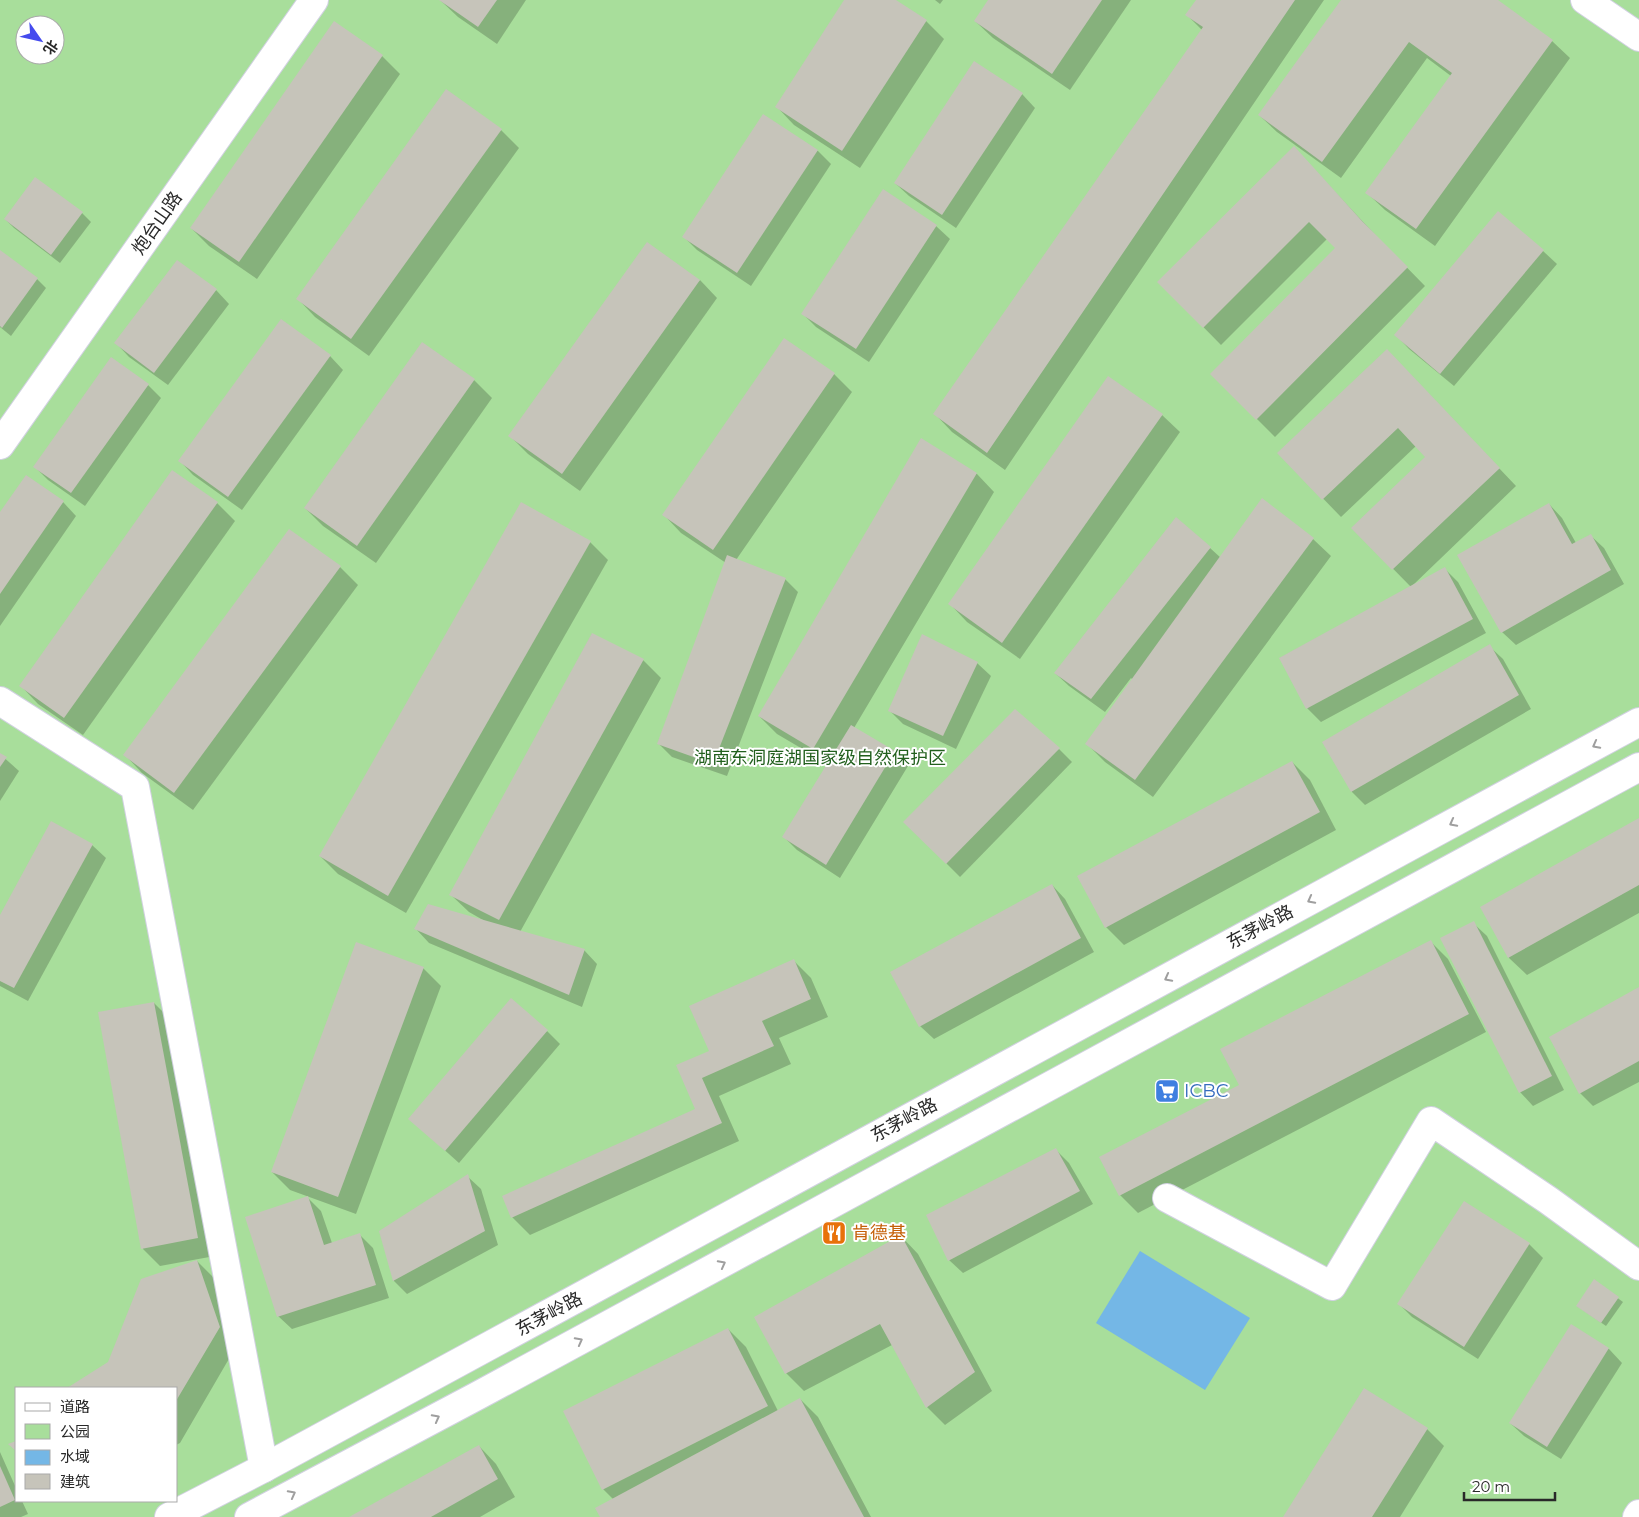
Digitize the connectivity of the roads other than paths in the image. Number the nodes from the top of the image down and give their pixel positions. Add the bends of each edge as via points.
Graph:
1 (314, 0) edge
2 (1585, 0) edge
3 (1639, 37) edge
4 (0, 445) edge
5 (0, 700) edge
6 (1639, 722) edge
7 (1639, 767) edge
8 (1167, 1198) dead end
9 (1639, 1266) edge
10 (264, 1468) junction
11 (1639, 1514) edge
12 (169, 1517) edge
13 (249, 1517) edge
14 (1636, 1517) edge

1 - 4 main road, 炮台山路
2 - 3 main road
5 - 10 main road via 135,786
6 -> 10 main road, 东茅岭路
13 -> 7 main road
8 - 9 main road via 1332,1286 1431,1121
10 - 12 main road, 东茅岭路
11 - 14 main road

